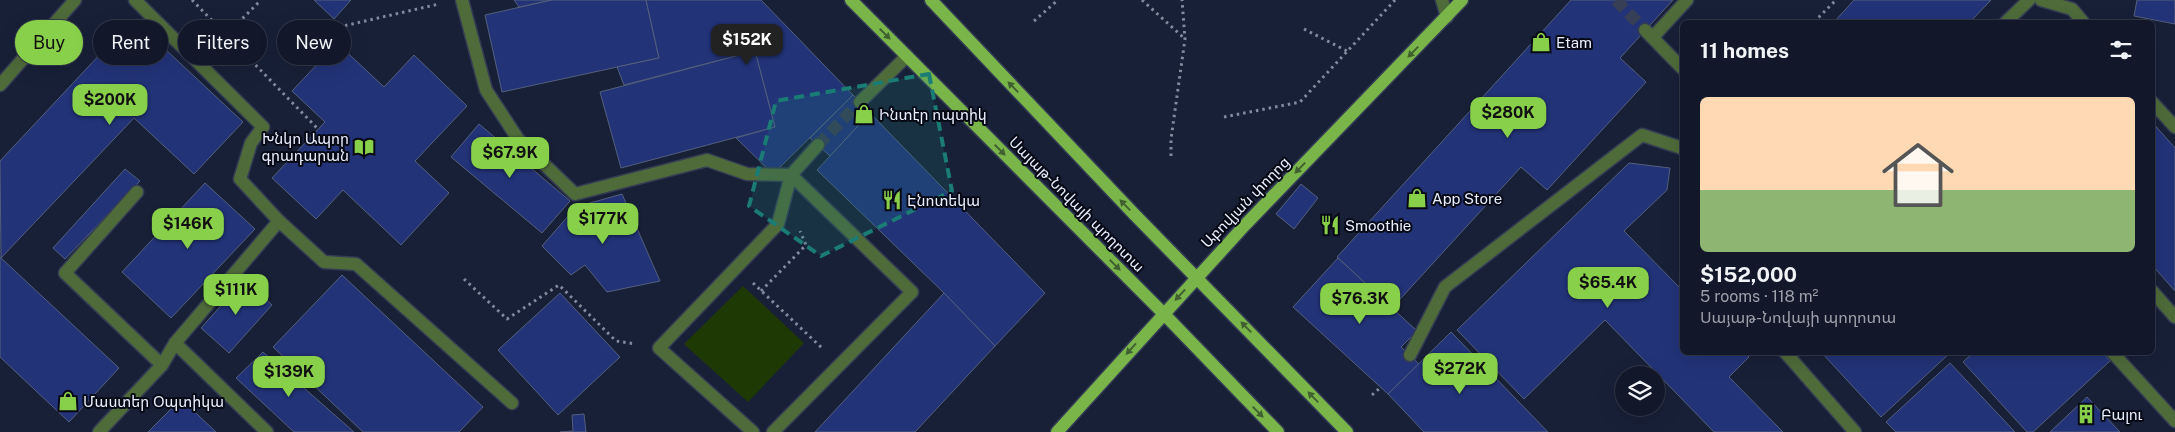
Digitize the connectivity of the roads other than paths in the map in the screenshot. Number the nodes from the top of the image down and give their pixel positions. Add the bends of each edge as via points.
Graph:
1 (75, 0) edge
2 (135, 0) edge
3 (462, 0) edge
4 (851, 0) edge
5 (931, 0) edge
6 (1442, 0) edge
7 (1462, 0) edge
8 (1686, 0) edge
9 (2029, 0) edge
10 (2041, 0) edge
11 (1447, 17) junction
12 (2008, 20) edge
13 (2082, 20) edge
14 (907, 56) junction
15 (1680, 66) edge
16 (0, 85) edge
17 (860, 102) tunnel mouth
18 (2155, 105) edge
19 (2175, 128) edge
20 (818, 145) tunnel mouth
21 (1680, 147) edge
22 (791, 175) junction
23 (137, 192) dead end
24 (280, 222) junction
25 (1196, 277) junction
26 (2155, 294) edge
27 (1163, 313) junction
28 (2175, 317) edge
29 (175, 343) junction
30 (1410, 355) dead end
31 (1788, 355) edge
32 (2115, 355) edge
33 (162, 365) junction
34 (512, 403) dead end
35 (2175, 421) edge
36 (99, 432) edge
37 (267, 432) edge
38 (753, 432) edge
39 (772, 432) edge
40 (1057, 432) edge
41 (1278, 432) edge
42 (1347, 432) edge
43 (1855, 432) edge

1 - 16 street
2 - 24 street via 263,127 251,143 240,179
3 - 22 street via 486,90 518,139 575,194 707,160 747,174
4 -> 14 main road, Սայաթ-Նովայի պողոտա
25 -> 5 main road
6 - 11 street
7 - 11 main road, Աբովյան փողոց
8 - 15 street via 1649,33
9 - 12 street
10 - 13 street via 2072,9
11 -> 25 main road, Աբովյան փողոց
14 - 17 street
14 -> 27 main road, Սայաթ-Նովայի պողոտա
18 - 19 street
20 - 22 street
21 - 30 street via 1642,135 1591,173 1445,287
22 - 38 street via 778,224 659,348
22 - 39 street via 912,292
23 - 33 street via 64,273
24 - 29 street
24 - 34 street via 324,262 356,264
25 -> 27 main road, Աբովյան փողոց
42 -> 25 main road
26 - 28 street
27 -> 40 main road, Աբովյան փողոց
27 -> 41 main road, Սայաթ-Նովայի պողոտա
29 - 33 street
29 - 37 street
31 - 43 street
32 - 35 street
33 - 36 street

